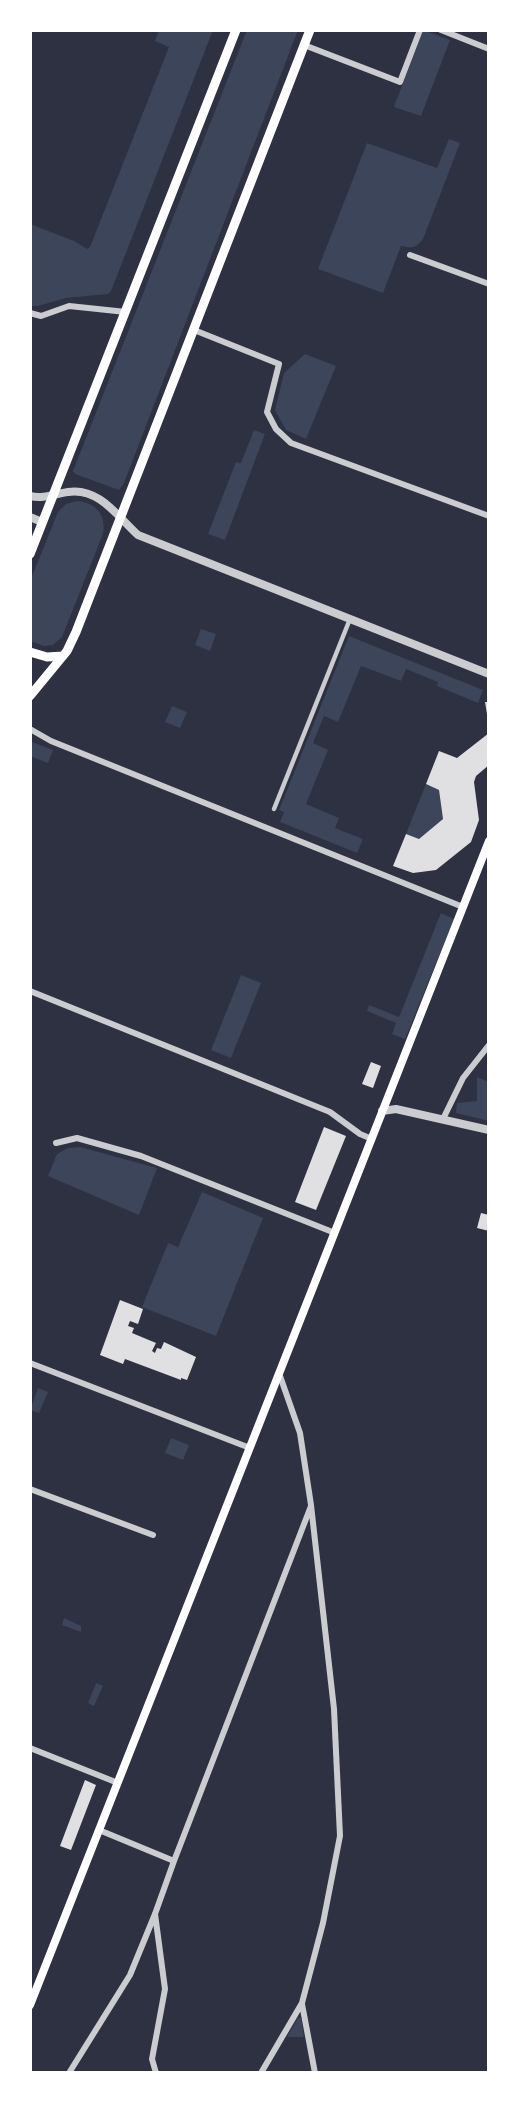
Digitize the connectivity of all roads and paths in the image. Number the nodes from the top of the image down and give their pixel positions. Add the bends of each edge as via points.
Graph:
1 (236, 30) edge
2 (310, 30) edge
3 (420, 30) edge
4 (441, 30) edge
5 (304, 45) junction
6 (489, 49) edge
7 (410, 255) dead end
8 (489, 284) edge
9 (127, 312) junction
10 (30, 313) edge
11 (194, 330) junction
12 (30, 495) edge
13 (51, 497) junction
14 (489, 516) edge
15 (30, 517) edge
16 (121, 520) junction
17 (42, 522) junction
18 (30, 554) edge
19 (350, 618) junction
20 (30, 652) edge
21 (63, 656) junction
22 (489, 674) edge
23 (30, 696) edge
24 (30, 729) edge
25 (274, 809) dead end
26 (489, 841) edge
27 (463, 907) junction
28 (30, 991) edge
29 (489, 1045) edge
30 (382, 1110) junction
31 (443, 1119) junction
32 (489, 1130) edge
33 (372, 1139) junction
34 (56, 1143) dead end
35 (335, 1233) junction
36 (30, 1363) edge
37 (279, 1373) junction
38 (250, 1448) junction
39 (30, 1488) edge
40 (311, 1505) junction
41 (153, 1535) dead end
42 (30, 1748) edge
43 (118, 1783) junction
44 (99, 1830) junction
45 (174, 1861) junction
46 (156, 1914) junction
47 (31, 2001) edge
48 (302, 2003) junction
49 (69, 2073) edge
50 (156, 2073) edge
51 (261, 2073) edge
52 (315, 2073) edge

1 - 9 main road
2 - 5 main road
3 - 5 street via 400,82
4 - 6 street
5 - 11 main road
7 - 8 street
9 - 10 street via 69,306 41,316
9 - 13 main road
11 - 14 street via 279,363 267,412 276,429 291,443
11 - 16 main road
12 - 13 street
13 - 16 street via 82,492 102,500
13 - 17 main road
15 - 17 street
16 - 19 street via 138,535
16 - 21 main road
17 - 18 main road
19 - 22 street
19 - 25 street
20 - 21 main road
21 - 23 main road
24 - 27 street via 51,741
26 - 27 main road
27 - 30 main road
28 - 33 street via 330,1112
29 - 31 street via 463,1078
30 - 31 street via 396,1109
30 - 33 main road
31 - 32 street
33 - 35 main road
34 - 35 street via 77,1138 141,1156
35 - 37 main road
36 - 38 street
37 - 38 main road
37 - 40 street via 300,1432
38 - 43 main road
39 - 41 street
40 - 45 street
40 - 48 street via 334,1709 340,1836 324,1923
42 - 43 street
43 - 44 main road
44 - 45 street
44 - 47 main road
45 - 46 street
46 - 49 street via 130,1975
46 - 50 street via 165,1989 152,2059
48 - 51 street
48 - 52 street

